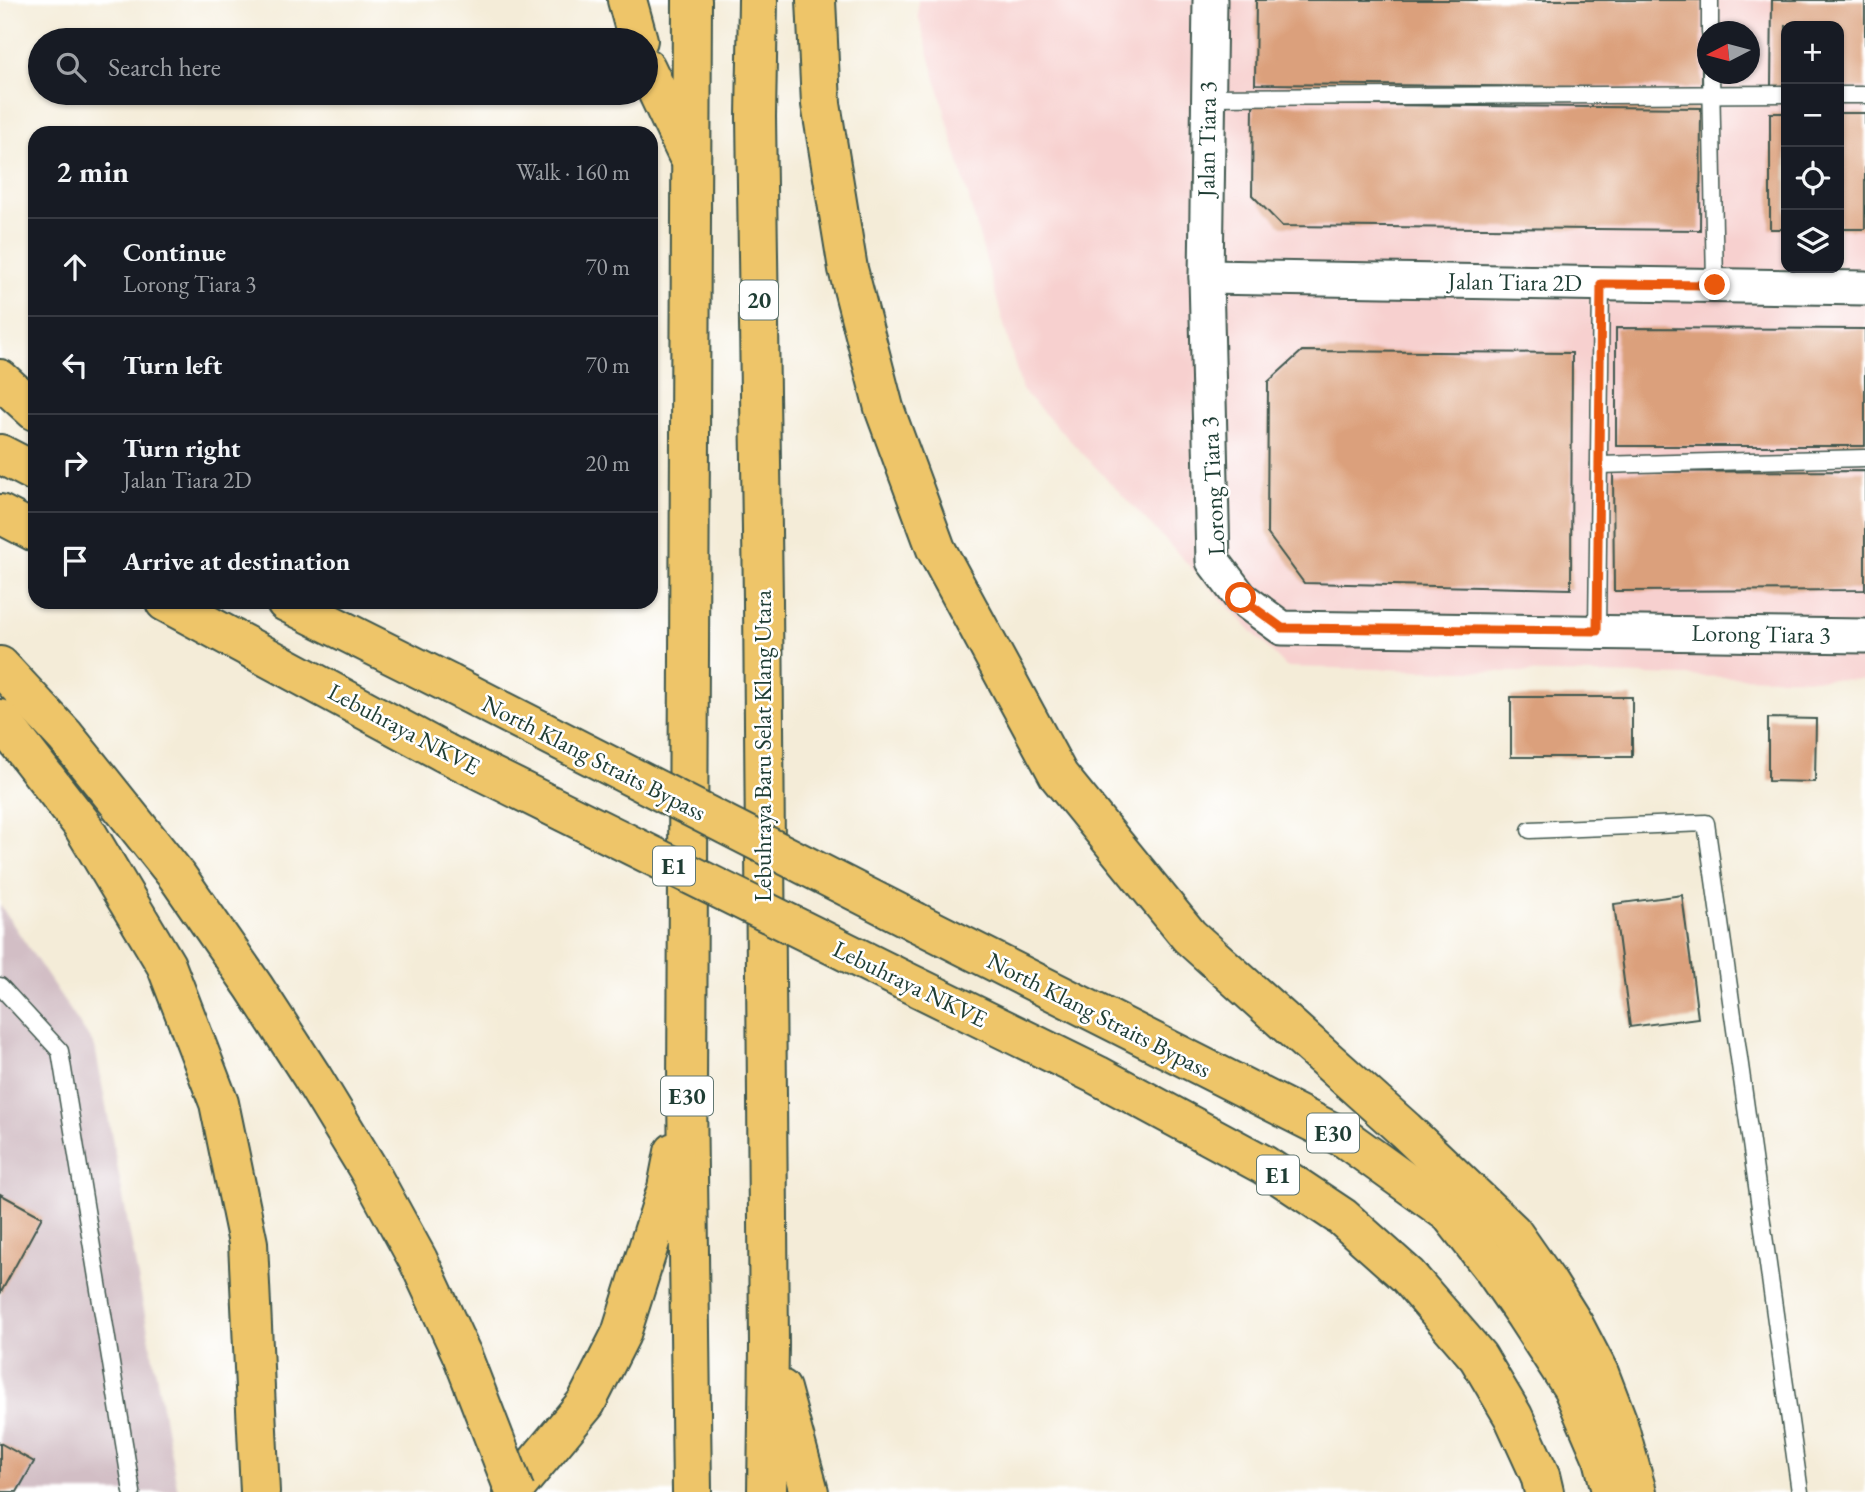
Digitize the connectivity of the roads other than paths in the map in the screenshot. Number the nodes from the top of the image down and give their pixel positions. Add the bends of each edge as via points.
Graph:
1 (627, 0) edge
2 (692, 0) edge
3 (758, 0) edge
4 (816, 0) edge
5 (1210, 0) edge
6 (1710, 0) edge
7 (1710, 21) edge
8 (635, 28) edge
9 (1712, 84) edge
10 (658, 93) edge
11 (1712, 93) junction
12 (1781, 94) edge
13 (1844, 95) edge
14 (1865, 95) edge
15 (1207, 97) junction
16 (691, 162) junction
17 (1206, 277) junction
18 (1601, 284) junction
19 (1715, 285) junction
20 (1865, 288) edge
21 (0, 379) edge
22 (28, 405) edge
23 (0, 454) edge
24 (1865, 457) edge
25 (1599, 465) junction
26 (28, 468) edge
27 (0, 513) edge
28 (28, 528) edge
29 (178, 609) edge
30 (300, 609) edge
31 (320, 609) edge
32 (1597, 631) junction
33 (1865, 636) edge
34 (373, 647) junction
35 (0, 666) edge
36 (0, 719) edge
37 (1530, 831) dead end
38 (0, 986) edge
39 (687, 1092) junction
40 (769, 1346) junction
41 (132, 1492) edge
42 (260, 1492) edge
43 (514, 1492) edge
44 (692, 1492) edge
45 (767, 1492) edge
46 (809, 1492) edge
47 (1544, 1492) edge
48 (1611, 1492) edge
49 (1637, 1492) edge
50 (1800, 1492) edge

1 - 8 highway
2 - 16 highway
3 - 40 highway, Lebuhraya Baru Selat Klang Utara / 20
4 - 49 highway via 821,104 848,269 884,408 936,549 1059,776 1189,936 1512,1232 1574,1325 1599,1373
5 - 15 street, Jalan Tiara 3
6 - 7 lane
9 - 11 lane
10 - 16 highway
11 - 12 lane
11 - 15 lane
11 - 19 lane
13 - 14 lane
15 - 17 street, Jalan Tiara 3
16 - 39 highway, E30
17 - 18 street, Jalan Tiara 2D
17 - 32 street, Lorong Tiara 3 via 1213,561 1241,598 1282,628
18 - 19 street, Jalan Tiara 2D
18 - 25 lane
19 - 20 street, Jalan Tiara 2D
21 - 22 highway
23 - 26 highway
24 - 25 lane
25 - 32 lane
27 - 28 highway
29 - 47 highway, Lebuhraya NKVE / E1, bridge via 445,753 1097,1075 1264,1165 1342,1217 1408,1276 1478,1357 1513,1416
30 - 34 highway, E30
31 - 34 highway
32 - 33 street, Lorong Tiara 3
34 - 48 highway, North Klang Straits Bypass / E30, bridge via 1346,1139 1450,1214 1572,1387 1603,1459
35 - 43 highway, bridge via 65,736 177,876 311,1075 418,1259 462,1354
36 - 42 highway via 81,823 166,965 219,1103 248,1243
37 - 50 lane via 1706,823
38 - 41 lane via 60,1051
39 - 43 highway via 667,1188 621,1334 586,1403
39 - 44 highway, E30
40 - 45 highway, Lebuhraya Baru Selat Klang Utara
40 - 46 highway

